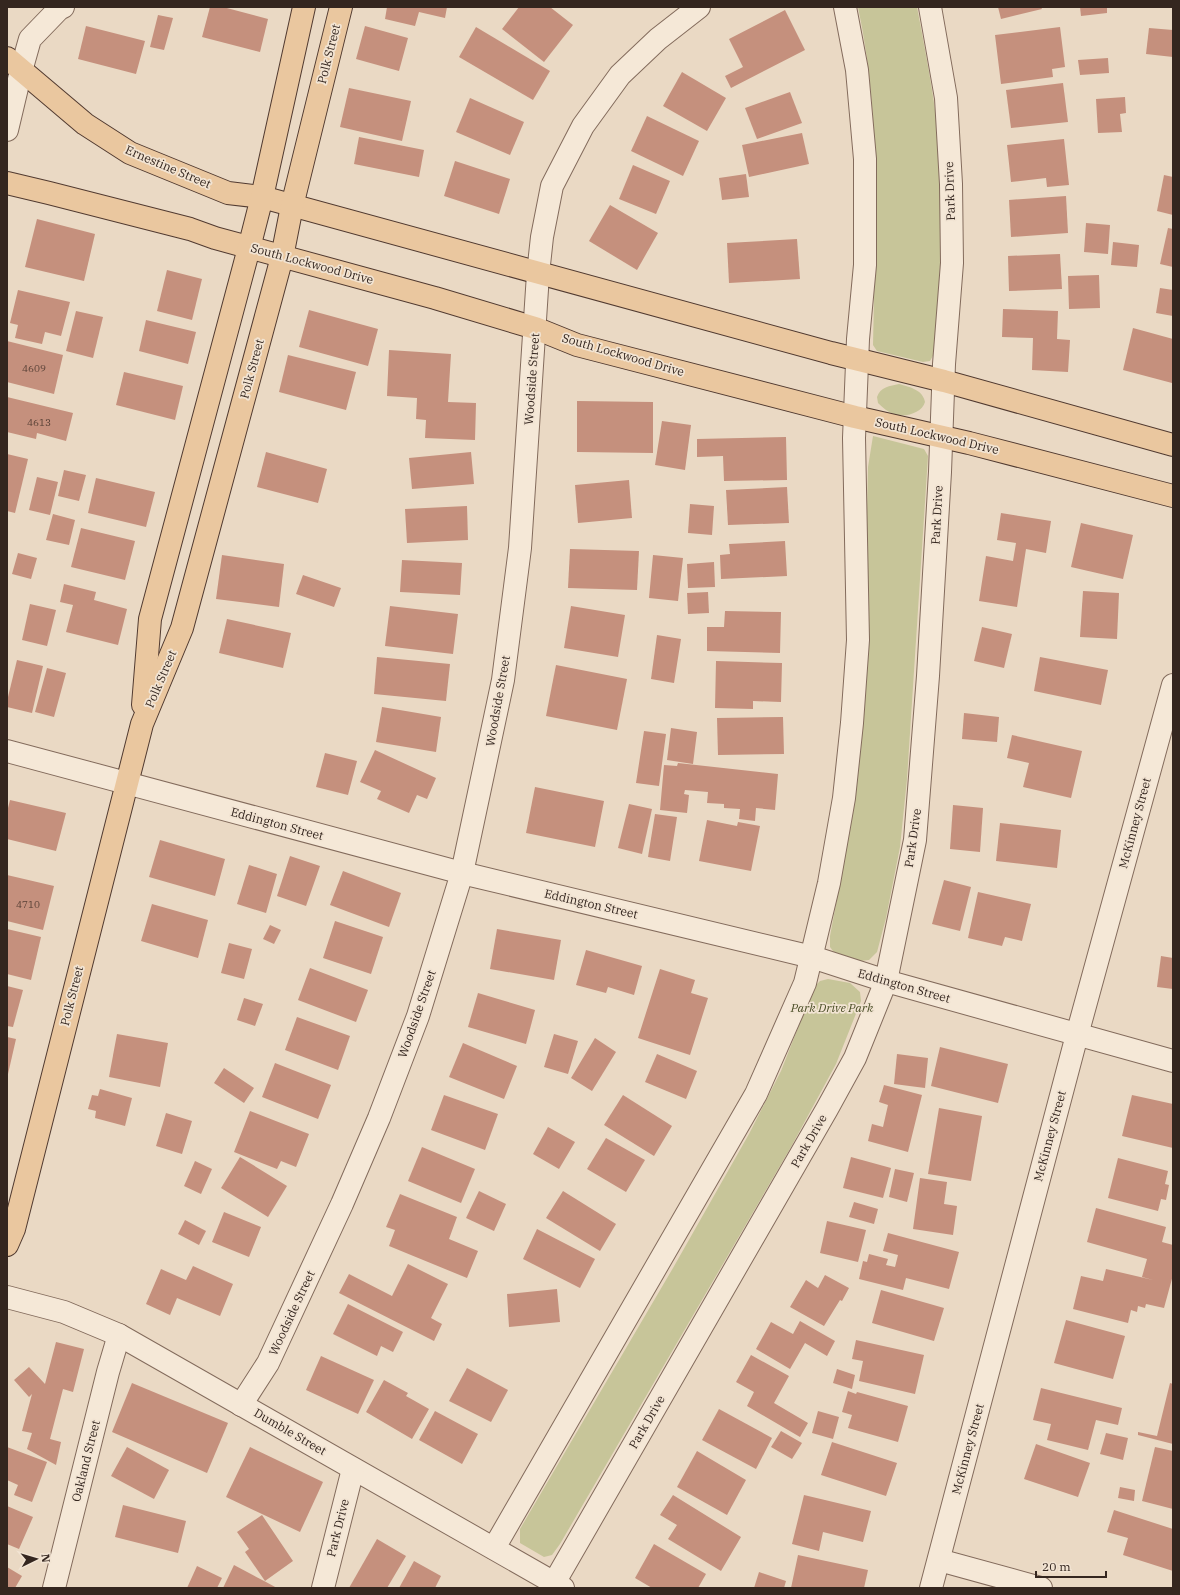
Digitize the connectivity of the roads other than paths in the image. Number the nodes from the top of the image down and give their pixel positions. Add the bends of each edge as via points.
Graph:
1 (63, 7) edge
2 (304, 7) edge
3 (341, 7) edge
4 (699, 7) edge
5 (845, 7) edge
6 (930, 7) edge
7 (14, 65) edge
8 (7, 130) edge
9 (7, 183) edge
10 (262, 197) junction
11 (292, 206) junction
12 (249, 248) junction
13 (282, 257) junction
14 (538, 274) junction
15 (535, 328) junction
16 (858, 359) junction
17 (944, 381) junction
18 (855, 417) junction
19 (941, 436) junction
20 (1173, 444) edge
21 (1173, 496) edge
22 (1173, 685) edge
23 (142, 724) junction
24 (7, 752) edge
25 (126, 783) junction
26 (462, 874) junction
27 (812, 957) junction
28 (886, 981) junction
29 (1077, 1035) junction
30 (1173, 1061) edge
31 (7, 1245) edge
32 (7, 1297) edge
33 (119, 1335) junction
34 (241, 1405) junction
35 (353, 1468) junction
36 (494, 1548) junction
37 (939, 1560) junction
38 (559, 1585) edge
39 (54, 1588) edge
40 (323, 1588) edge
41 (931, 1588) edge
42 (1041, 1588) edge

1 - 7 street via 30,39
2 - 10 main road, Polk Street
3 - 11 main road, Polk Street
4 - 14 street, Woodside Street via 658,39 620,75 583,126 552,186
5 - 16 street via 857,70 865,159 865,265
6 - 17 street, Park Drive via 946,98 951,184 952,263
7 - 8 street
7 - 10 main road, Ernestine Street via 84,124 130,153 228,194
9 - 12 main road, South Lockwood Drive via 190,229
10 - 11 main road
10 - 12 main road, Polk Street
11 - 13 main road, Polk Street
11 - 14 main road
12 - 13 main road, South Lockwood Drive
12 - 23 main road, Polk Street via 150,619
13 - 15 main road, South Lockwood Drive
13 - 23 main road, Polk Street via 182,628
14 - 15 street, Woodside Street
14 - 16 main road
15 - 18 main road, South Lockwood Drive via 577,344
15 - 26 street, Woodside Street via 520,548 503,680
16 - 17 main road
16 - 18 street
17 - 19 street, Park Drive
17 - 20 main road
18 - 19 main road, South Lockwood Drive
18 - 27 street via 858,640 852,723 844,798 829,884
19 - 21 main road, South Lockwood Drive
19 - 28 street, Park Drive via 928,676 914,840
22 - 29 street, McKinney Street
23 - 25 main road, Polk Street
24 - 25 street, Eddington Street
25 - 26 street, Eddington Street
25 - 31 main road, Polk Street via 14,1229
26 - 27 street, Eddington Street
26 - 34 street, Woodside Street via 418,1016 379,1118 268,1363
27 - 28 street, Eddington Street
27 - 36 street via 804,983 756,1094
28 - 29 street, Eddington Street
28 - 38 street, Park Drive via 855,1058
29 - 30 street, Eddington Street
29 - 37 street, McKinney Street
32 - 33 street, Dumble Street via 64,1312
33 - 34 street, Dumble Street
33 - 39 street, Oakland Street
34 - 35 street, Dumble Street
35 - 36 street, Dumble Street
35 - 40 street, Park Drive
36 - 38 street, Dumble Street
37 - 41 street, McKinney Street
37 - 42 street

